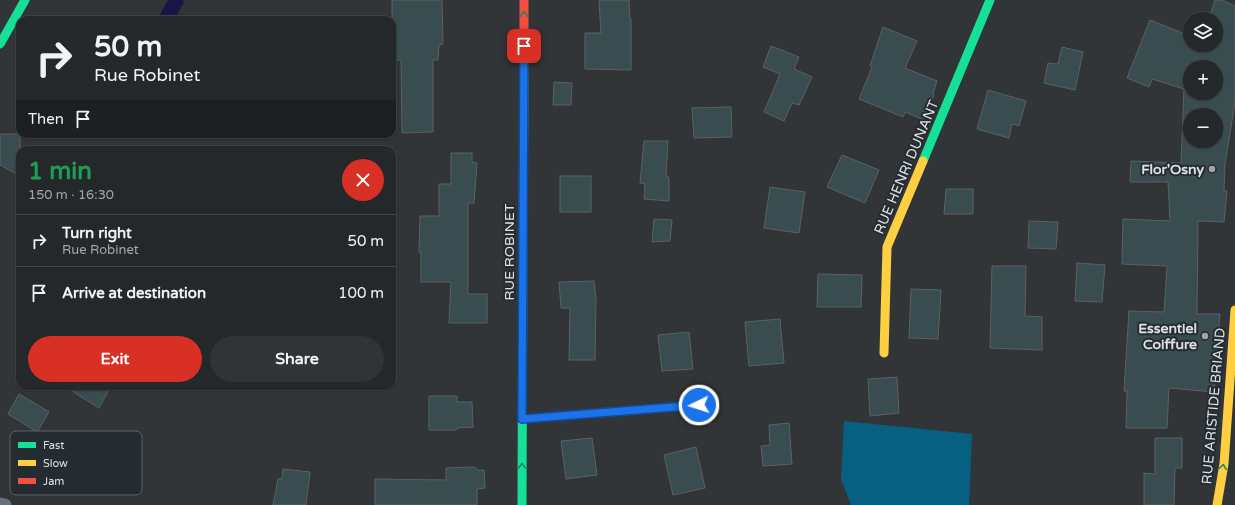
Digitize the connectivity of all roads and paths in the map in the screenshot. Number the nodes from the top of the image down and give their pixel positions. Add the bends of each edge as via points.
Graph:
1 (25, 0) edge
2 (524, 0) edge
3 (990, 0) edge
4 (0, 44) edge
5 (1235, 310) edge
6 (884, 353) dead end
7 (699, 405) dead end
8 (522, 419) junction
9 (0, 504) edge
10 (5, 505) edge
11 (522, 505) edge
12 (1218, 505) edge

1 - 4 street
8 -> 2 street, RUE ROBINET
3 - 6 street, RUE HENRI DUNANT via 887,247
12 -> 5 street, RUE ARISTIDE BRIAND via 1224,464
7 - 8 street
11 -> 8 street, RUE ROBINET
9 - 10 lane

